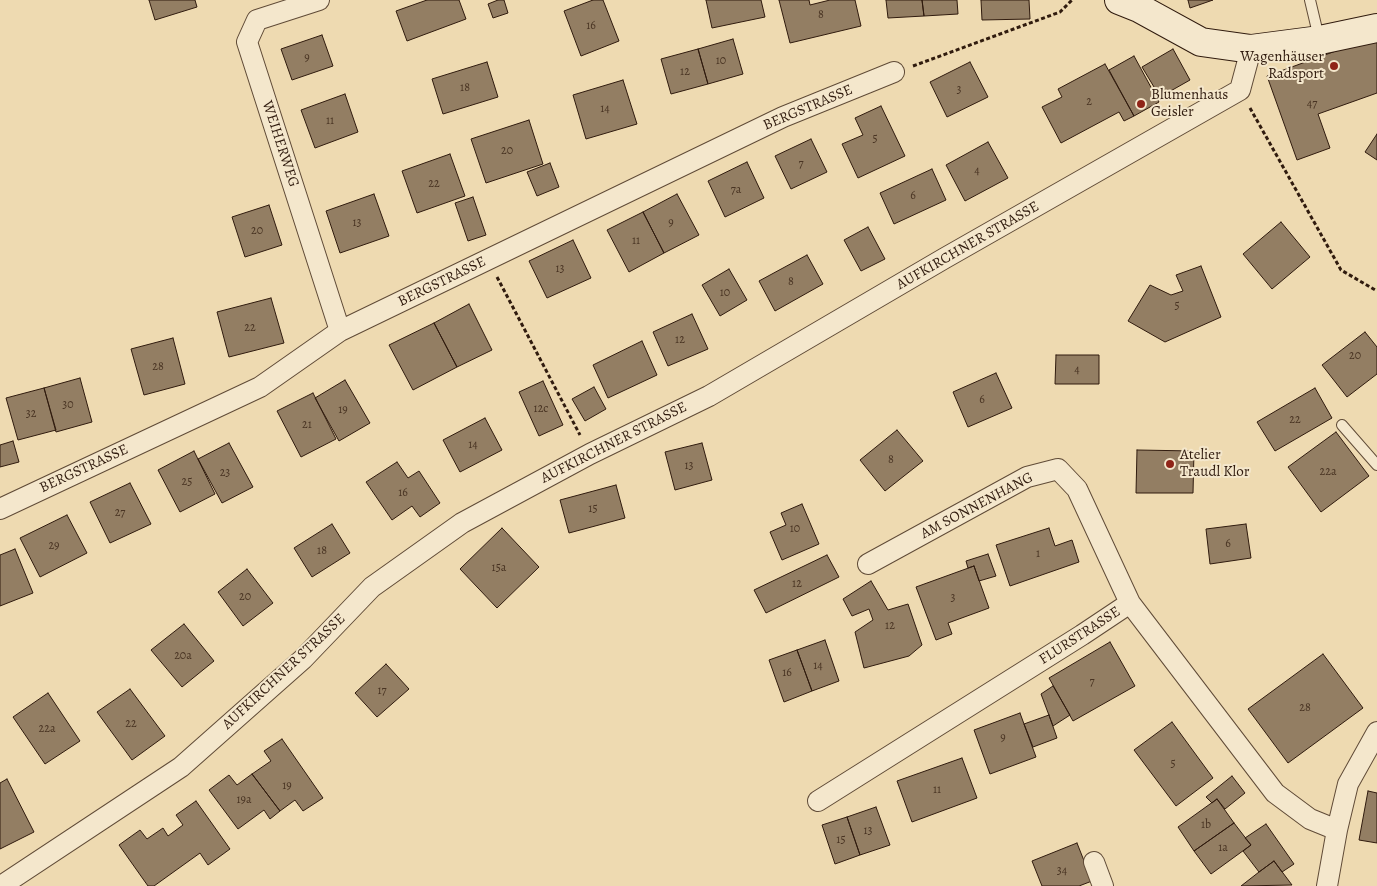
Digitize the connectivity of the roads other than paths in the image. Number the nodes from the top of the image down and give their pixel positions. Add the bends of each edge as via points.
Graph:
1 (319, 0) edge
2 (1310, 0) edge
3 (1132, 3) edge
4 (1377, 28) edge
5 (1320, 40) junction
6 (1251, 49) junction
7 (894, 72) road end
8 (340, 331) junction
9 (1342, 426) dead end
10 (1377, 465) edge
11 (0, 509) edge
12 (868, 564) dead end
13 (1130, 603) junction
14 (1377, 732) edge
15 (818, 801) dead end
16 (1337, 830) junction
17 (1094, 862) dead end
18 (1, 886) edge
19 (1103, 886) edge
20 (1327, 886) edge

1 - 8 street, WEIHERWEG via 257,20 247,42
2 - 5 lane
3 - 6 main road via 1201,42
4 - 5 main road
5 - 6 main road
6 - 18 street, AUFKIRCHNER STRASSE via 1240,90 709,396 590,454 462,523 372,588 303,659 181,767
7 - 8 street, BERGSTRASSE via 783,117
8 - 11 street, BERGSTRASSE via 260,387
9 - 10 lane
12 - 13 street, AM SONNENHANG via 1027,477 1058,469 1077,489
13 - 15 street, FLURSTRASSE
13 - 16 street, FLURSTRASSE via 1275,792 1310,819
14 - 16 street via 1348,784
16 - 20 street
17 - 19 street

